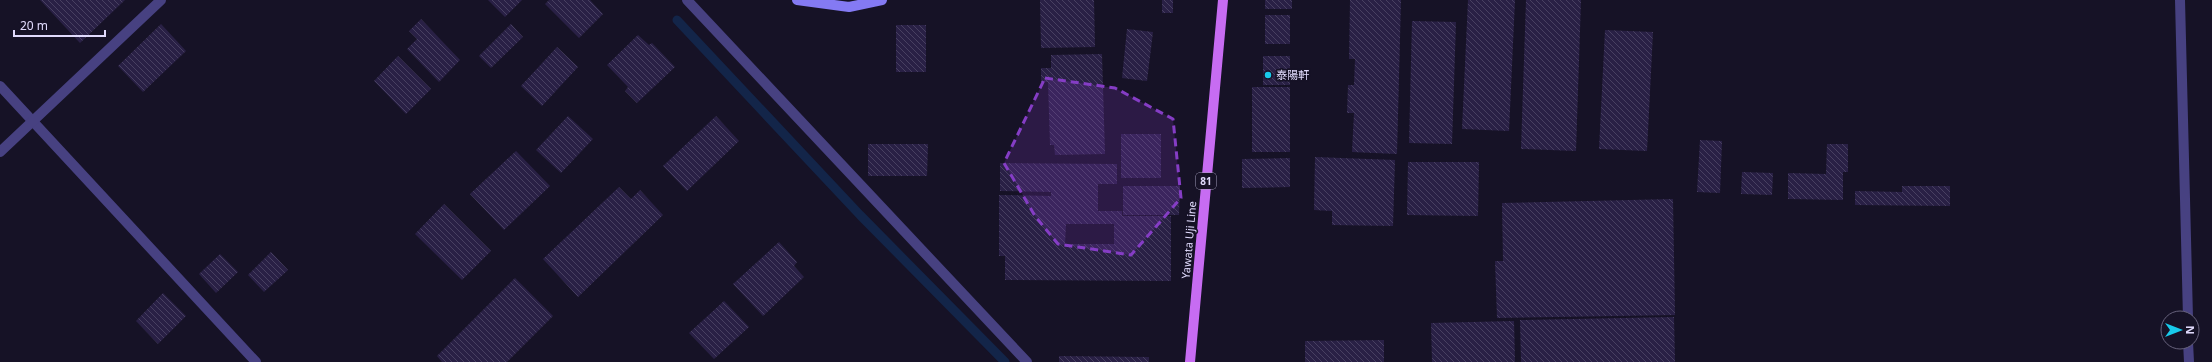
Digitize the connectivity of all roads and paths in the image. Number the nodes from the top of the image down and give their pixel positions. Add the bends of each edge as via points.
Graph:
1 (161, 0) edge
2 (687, 0) edge
3 (797, 0) edge
4 (882, 0) edge
5 (1223, 0) edge
6 (2180, 0) edge
7 (0, 86) edge
8 (33, 122) junction
9 (0, 152) edge
10 (2188, 310) edge
11 (2188, 350) edge
12 (256, 362) edge
13 (1027, 362) edge
14 (1190, 362) edge
15 (2189, 362) edge

1 - 8 street
2 - 13 street
3 - 4 street via 849,7
5 - 14 main road, Yawata Uji Line / 81
6 - 10 street
7 - 8 street
8 - 9 street
8 - 12 street
11 - 15 street

